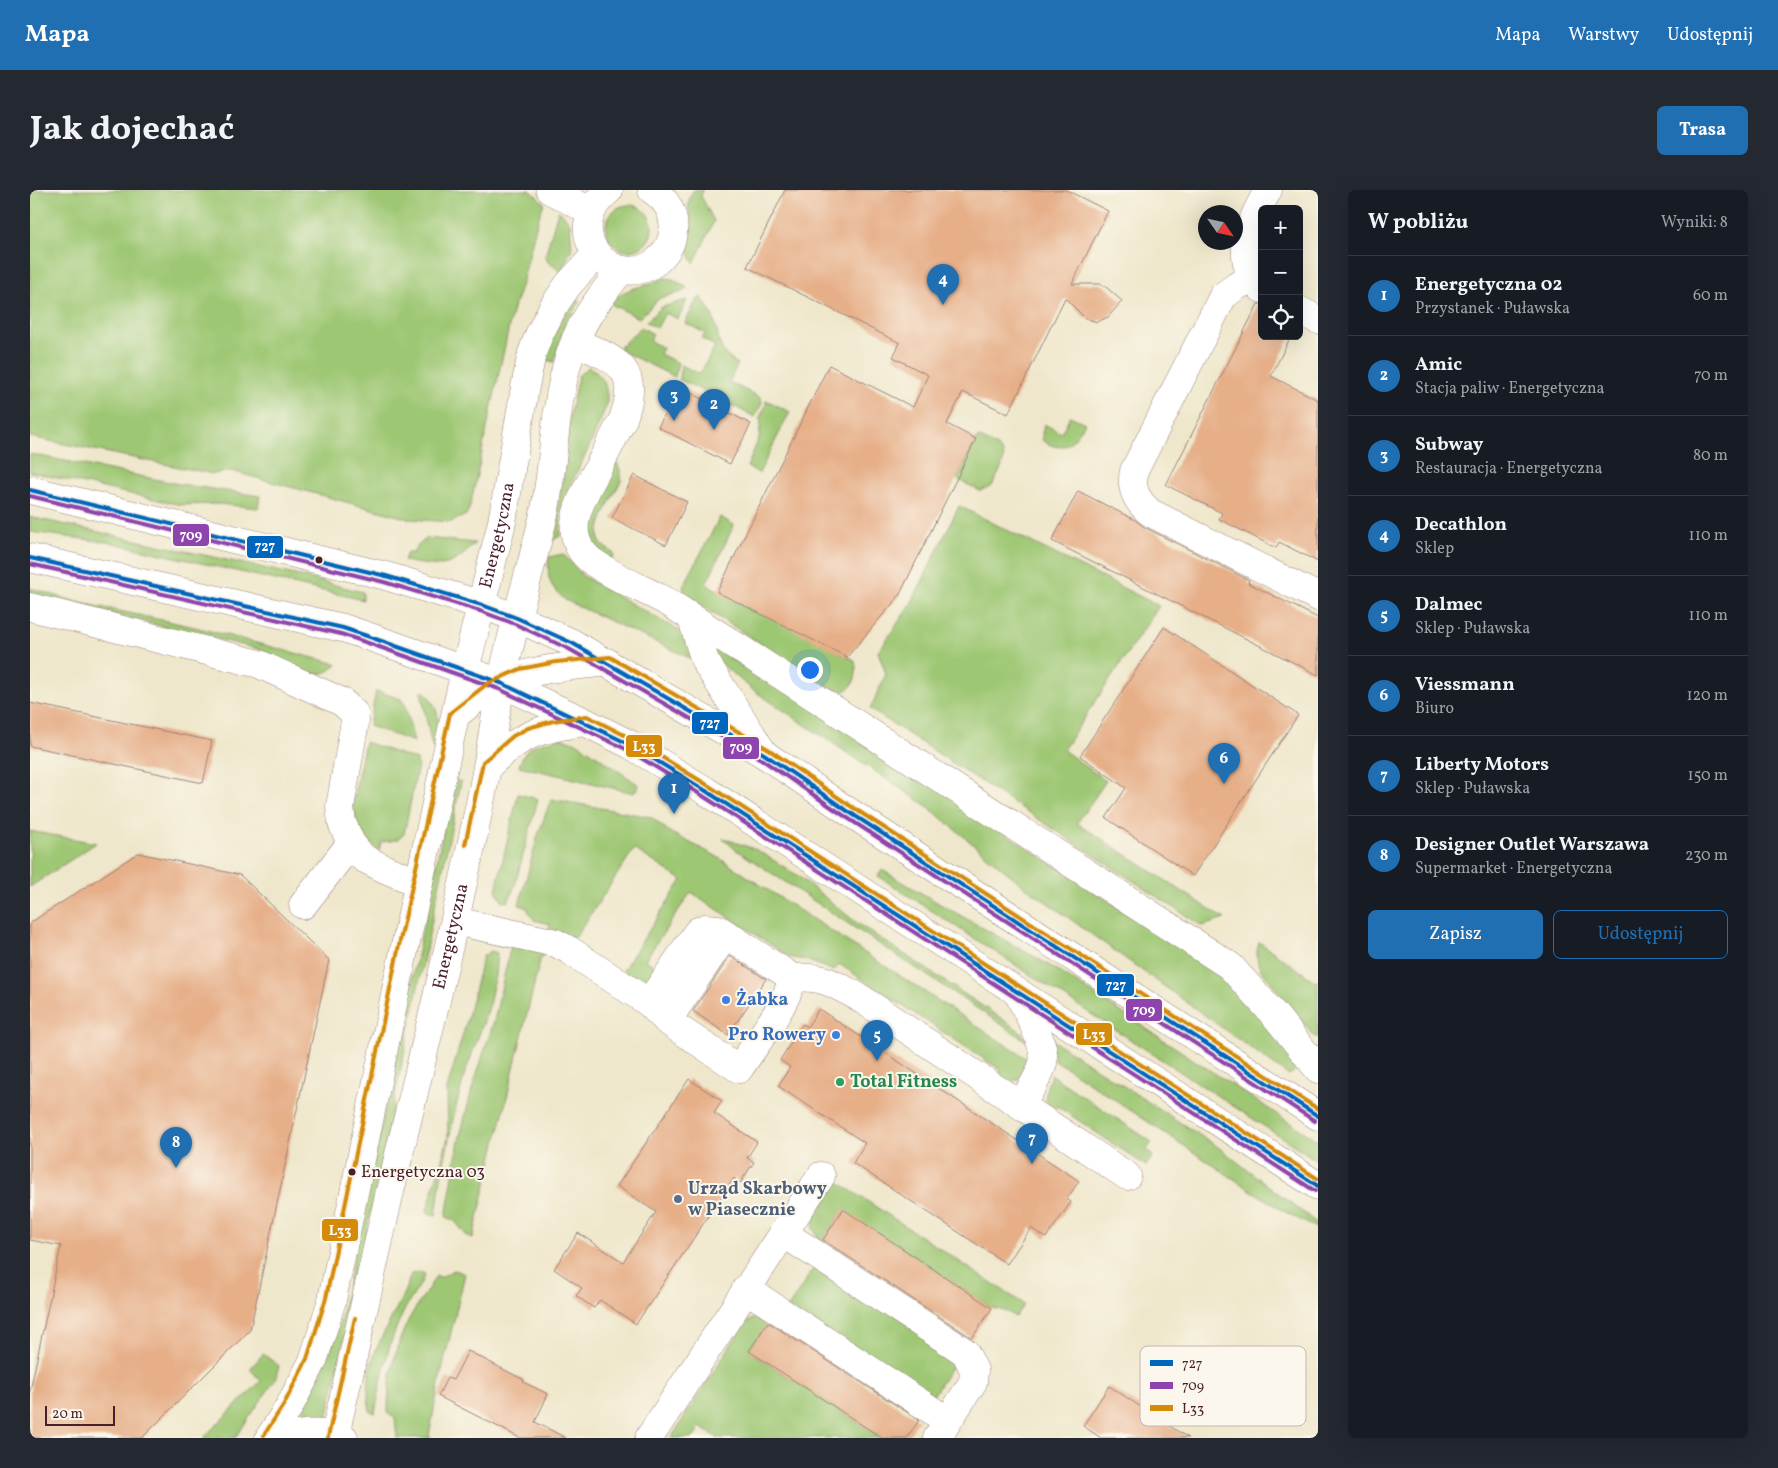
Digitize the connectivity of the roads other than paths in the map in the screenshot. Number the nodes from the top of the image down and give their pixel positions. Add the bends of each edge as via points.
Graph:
1 (550, 190) edge
2 (609, 190) edge
3 (1268, 190) edge
4 (666, 195) edge
5 (590, 211) junction
6 (596, 254) junction
7 (621, 270) junction
8 (1257, 284) edge
9 (1303, 312) edge
10 (1318, 320) edge
11 (575, 342) junction
12 (30, 490) edge
13 (30, 558) edge
14 (1318, 597) edge
15 (482, 605) junction
16 (30, 607) edge
17 (517, 618) junction
18 (692, 619) junction
19 (607, 662) junction
20 (465, 670) junction
21 (501, 683) junction
22 (456, 715) junction
23 (585, 722) junction
24 (764, 754) junction
25 (488, 766) junction
26 (351, 843) junction
27 (419, 883) junction
28 (304, 905) dead end
29 (455, 921) junction
30 (793, 978) junction
31 (1018, 993) junction
32 (658, 1012) junction
33 (1318, 1069) edge
34 (1021, 1105) junction
35 (1318, 1116) edge
36 (821, 1176) dead end
37 (1127, 1176) dead end
38 (1318, 1186) edge
39 (783, 1232) junction
40 (746, 1289) junction
41 (943, 1429) edge
42 (338, 1437) edge
43 (269, 1438) edge
44 (288, 1438) edge
45 (649, 1438) edge

1 - 5 main road
2 - 5 main road
3 - 8 main road via 1246,238 1248,270
4 - 7 main road via 674,230 663,256 651,266
5 - 6 main road via 589,241
6 - 7 main road
6 - 15 main road, Energetyczna via 553,307 532,353 502,522
7 - 11 main road, Energetyczna via 595,303
8 - 14 main road via 1237,286 1223,296 1132,479 1137,500 1151,513
9 - 10 main road
11 - 17 main road, Energetyczna via 560,395 548,494
11 - 18 main road via 617,364 629,378 630,390 623,419 577,511 575,532 578,544 592,562 671,604
12 - 15 main road via 386,576
13 - 20 main road via 343,628
15 - 17 main road
15 - 20 main road, Energetyczna
16 - 26 main road via 259,664 342,702 354,713 355,721 340,807 342,823
17 - 19 main road
17 - 21 main road, Energetyczna
18 - 24 main road via 710,669
18 - 33 main road via 1228,964
19 - 21 main road via 522,674
19 - 24 main road
20 - 21 main road
20 - 22 main road, Energetyczna
21 - 22 main road
21 - 23 main road
21 - 25 main road, Energetyczna
22 - 27 main road, Energetyczna
23 - 25 main road via 530,734 516,741
23 - 31 main road via 678,774
24 - 35 main road
25 - 29 main road, Energetyczna
26 - 27 main road via 371,863
26 - 28 main road
27 - 43 main road, Energetyczna via 332,1300 313,1361
29 - 32 main road via 556,943
29 - 42 main road, Energetyczna via 383,1223
30 - 32 main road via 726,934
30 - 32 main road via 781,1005 739,1069
30 - 34 main road via 821,978 860,998
31 - 34 main road via 1041,1044 1044,1061 1037,1080
31 - 38 main road
34 - 37 main road
36 - 39 main road
39 - 40 main road
39 - 41 main road via 965,1352 974,1370 973,1382
40 - 41 main road
40 - 45 main road
42 - 44 main road via 313,1434

